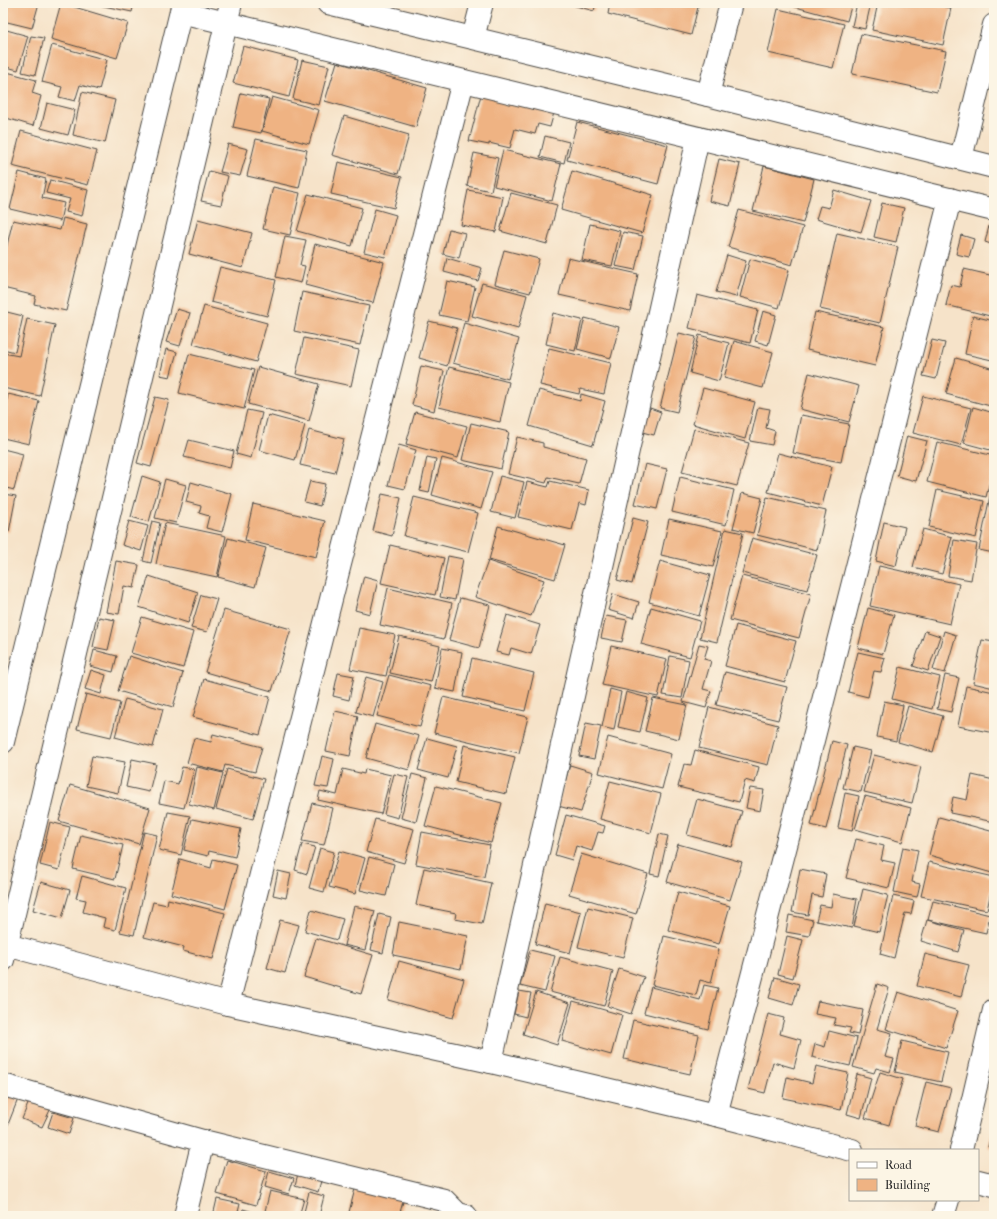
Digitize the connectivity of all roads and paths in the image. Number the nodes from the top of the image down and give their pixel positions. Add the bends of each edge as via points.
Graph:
1 (328, 3) edge
2 (482, 3) edge
3 (732, 3) edge
4 (182, 8) edge
5 (229, 13) edge
6 (994, 25) edge
7 (473, 38) junction
8 (463, 81) junction
9 (708, 95) junction
10 (698, 138) junction
11 (961, 158) junction
12 (994, 167) edge
13 (950, 199) junction
14 (994, 210) edge
15 (3, 742) edge
16 (4, 950) edge
17 (228, 1004) junction
18 (994, 1010) edge
19 (491, 1062) junction
20 (3, 1085) edge
21 (716, 1115) junction
22 (203, 1141) junction
23 (849, 1149) edge
24 (961, 1149) edge
25 (979, 1181) edge
26 (994, 1185) edge
27 (948, 1201) edge
28 (460, 1215) edge
29 (185, 1216) edge
30 (943, 1216) edge

1 - 7 street
2 - 7 street
3 - 9 street
4 - 5 street
4 - 15 street
5 - 8 street
5 - 16 street
6 - 11 street
7 - 9 street
8 - 10 street
8 - 17 street
9 - 11 street
10 - 13 street
10 - 19 street
11 - 12 street
13 - 14 street
13 - 21 street
16 - 17 street
17 - 19 street
18 - 24 street
19 - 21 street
20 - 22 street
21 - 23 street
22 - 28 street via 444,1200
22 - 29 street
25 - 26 street
27 - 30 street

